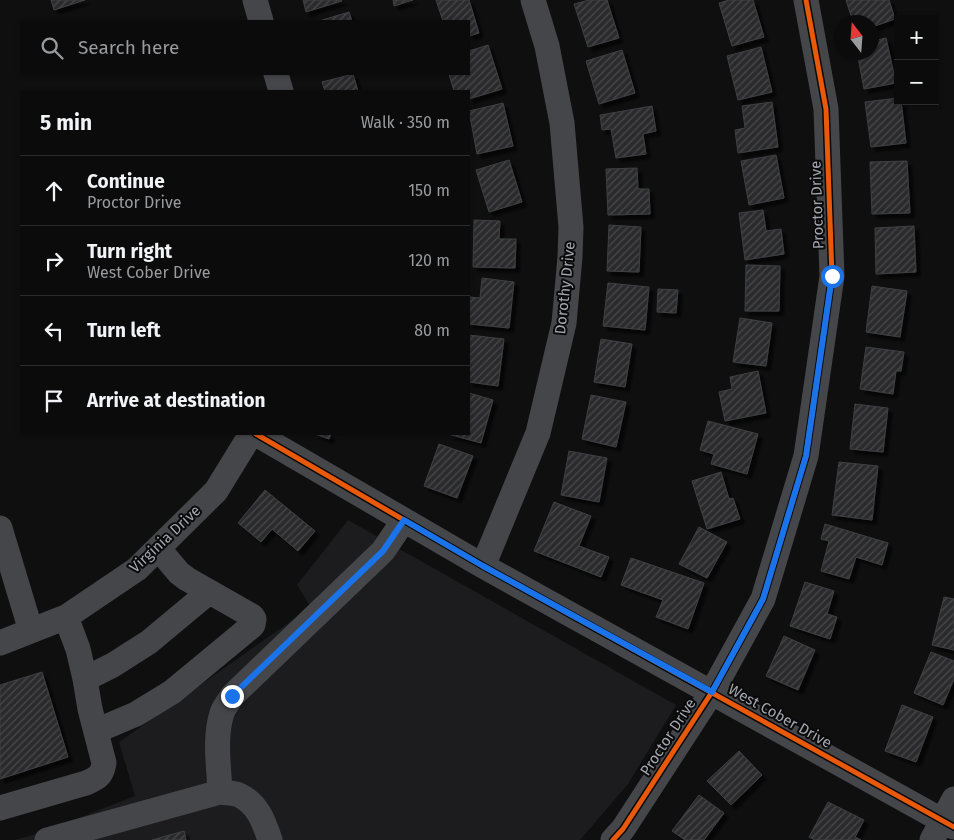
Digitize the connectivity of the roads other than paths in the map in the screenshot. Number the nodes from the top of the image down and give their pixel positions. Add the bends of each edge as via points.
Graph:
1 (255, 0) edge
2 (533, 0) edge
3 (806, 0) edge
4 (261, 20) edge
5 (276, 75) edge
6 (282, 90) edge
7 (250, 435) edge
8 (258, 435) edge
9 (404, 520) junction
10 (0, 528) edge
11 (158, 548) junction
12 (483, 566) junction
13 (209, 592) junction
14 (66, 617) junction
15 (31, 631) junction
16 (0, 643) edge
17 (85, 679) junction
18 (712, 692) junction
19 (96, 731) junction
20 (220, 792) junction
21 (954, 798) edge
22 (0, 808) edge
23 (943, 829) edge
24 (47, 840) edge
25 (270, 840) edge
26 (614, 840) edge

1 - 4 street
2 - 12 street, Dorothy Drive via 547,46 562,123 571,227 570,257 564,323 538,433
3 - 18 street, Proctor Drive via 826,109 832,276 806,456 763,599
5 - 6 street
7 - 11 street, Virginia Drive via 216,491
8 - 9 street, West Cober Drive
9 - 12 street, West Cober Drive
9 - 20 street via 383,551 232,696 219,724
10 - 15 street
11 - 13 street via 179,573
11 - 14 street, Virginia Drive via 137,569
12 - 18 street, West Cober Drive
13 - 17 street via 149,642
13 - 19 street via 252,616 254,625 172,692 136,714
14 - 15 street, Virginia Drive
14 - 17 street
15 - 16 street, Virginia Drive
17 - 19 street
18 - 23 street, West Cober Drive
18 - 26 street, Proctor Drive
19 - 22 street via 104,763 102,772 95,779
20 - 24 street
20 - 25 street via 239,795 254,806
21 - 23 street

